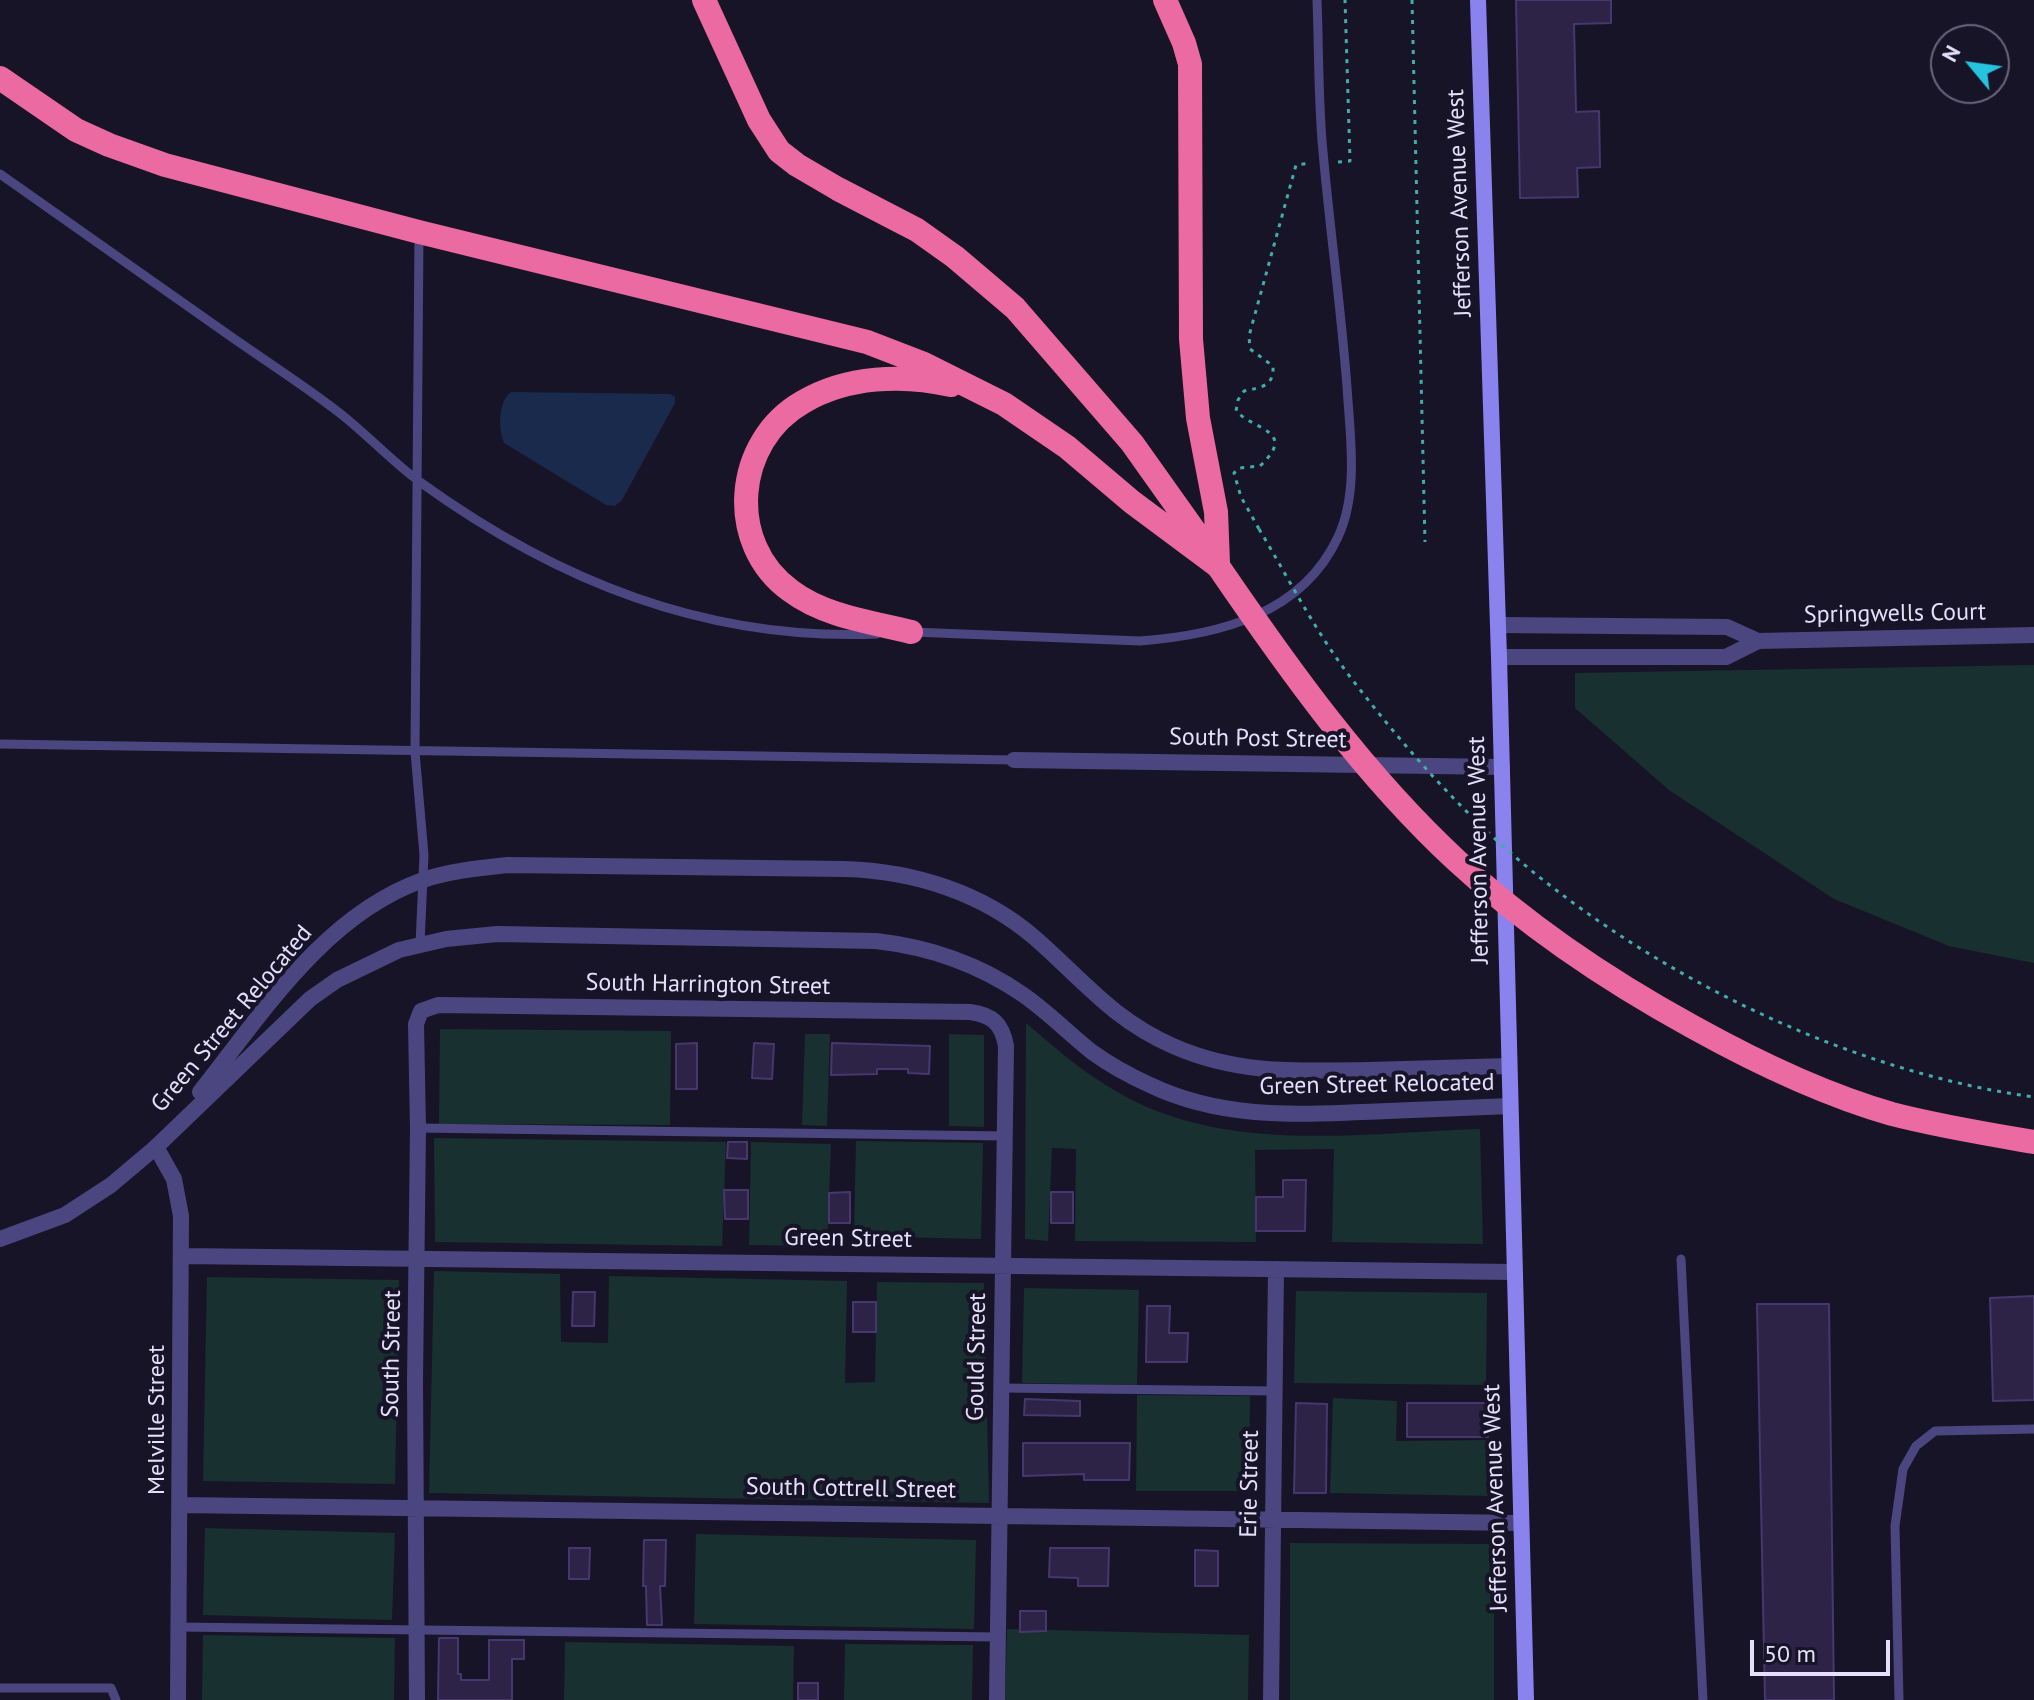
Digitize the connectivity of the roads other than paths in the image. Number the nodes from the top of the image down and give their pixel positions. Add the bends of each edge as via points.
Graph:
1 (704, 0) edge
2 (1165, 0) edge
3 (1317, 0) edge
4 (1478, 0) edge
5 (0, 66) edge
6 (0, 78) edge
7 (32, 102) junction
8 (0, 174) edge
9 (419, 232) junction
10 (989, 395) junction
11 (417, 479) junction
12 (1218, 566) junction
13 (1498, 625) junction
14 (911, 632) junction
15 (2034, 635) edge
16 (1758, 641) junction
17 (1499, 657) junction
18 (0, 744) edge
19 (415, 752) junction
20 (1014, 760) joint
21 (1502, 767) junction
22 (423, 880) junction
23 (420, 944) junction
24 (421, 1011) joint
25 (994, 1018) joint
26 (1509, 1066) junction
27 (1510, 1106) junction
28 (418, 1128) junction
29 (1005, 1136) junction
30 (2034, 1142) edge
31 (156, 1147) junction
32 (0, 1239) edge
33 (182, 1256) junction
34 (418, 1257) junction
35 (1681, 1259) dead end
36 (1003, 1265) junction
37 (1276, 1269) junction
38 (1513, 1272) junction
39 (1001, 1388) junction
40 (1275, 1391) junction
41 (2034, 1429) edge
42 (180, 1505) junction
43 (415, 1509) junction
44 (999, 1515) junction
45 (1273, 1519) junction
46 (1521, 1523) junction
47 (177, 1627) junction
48 (417, 1629) junction
49 (998, 1637) junction
50 (0, 1688) edge
51 (116, 1700) edge
52 (178, 1700) edge
53 (417, 1700) edge
54 (997, 1700) edge
55 (1271, 1700) edge
56 (1526, 1700) edge
57 (1703, 1700) edge
58 (1899, 1700) edge

1 - 12 highway via 759,120 779,151 917,230 1015,308 1132,443
2 - 12 highway via 1190,64 1192,361 1216,512
3 - 14 lane via 1323,149 1351,452 1345,517 1326,558 1298,591 1270,611 1177,637 1140,641
4 - 13 main road, Jefferson Avenue West
5 - 7 highway
6 - 7 highway
7 - 9 highway via 76,130 165,165
8 - 11 lane via 337,411
9 - 10 highway via 867,342
9 - 11 lane
10 - 12 highway via 1067,447
10 - 14 highway via 943,383 894,379 825,391 802,402 774,427 749,472 748,531 777,579 819,606
11 - 14 lane via 541,557 695,617 819,634
11 - 19 lane
12 - 30 highway, bridge via 1347,743 1384,785 1456,860 1550,936 1649,1003 1792,1077 1893,1114
13 - 16 street, Springwells Court via 1727,627
13 - 17 main road, Jefferson Avenue West
15 - 16 street, Springwells Court
16 - 17 street, Springwells Court via 1726,657
17 - 21 main road, Jefferson Avenue West
18 - 19 lane
19 - 20 lane
19 - 22 lane
20 - 21 street, South Post Street
21 - 26 main road, Jefferson Avenue West
22 - 23 lane
22 - 26 street, Green Street Relocated via 517,865 899,873 949,888 1007,917 1123,1018 1158,1039 1217,1062 1287,1072
22 - 31 street, Green Street Relocated via 363,913 311,956
23 - 27 street, Green Street Relocated via 497,934 913,946 989,974 1023,994 1109,1064 1206,1105 1289,1115
23 - 31 street, Green Street Relocated via 337,980 310,999
24 - 25 street, South Harrington Street via 438,1005 970,1012
24 - 28 street, South Street via 416,1024
25 - 29 street, Gould Street via 1006,1046
26 - 27 main road, Jefferson Avenue West
27 - 38 main road, Jefferson Avenue West
28 - 29 lane
28 - 34 street, South Street
29 - 36 street, Gould Street
31 - 32 street via 65,1215
31 - 33 street, Melville Street via 179,1194
33 - 34 street, Green Street
33 - 42 street, Melville Street
34 - 36 street, Green Street
34 - 43 street, South Street
35 - 57 lane
36 - 37 street, Green Street
36 - 39 street, Gould Street
37 - 38 street, Green Street
37 - 40 street, Erie Street
38 - 46 main road, Jefferson Avenue West
39 - 40 lane
39 - 44 street, Gould Street
40 - 45 street, Erie Street
41 - 58 lane via 1935,1431 1916,1446 1903,1469 1895,1526
42 - 43 street, South Cottrell Street
42 - 47 street, Melville Street
43 - 44 street, South Cottrell Street
43 - 48 street, South Street
44 - 45 street, South Cottrell Street
44 - 49 street, Gould Street
45 - 46 street, South Cottrell Street
45 - 55 street, Erie Street
46 - 56 main road, Jefferson Avenue West
47 - 48 lane
47 - 52 street, Melville Street
48 - 49 lane
48 - 53 street, South Street
49 - 54 street, Gould Street
50 - 51 lane via 111,1688

